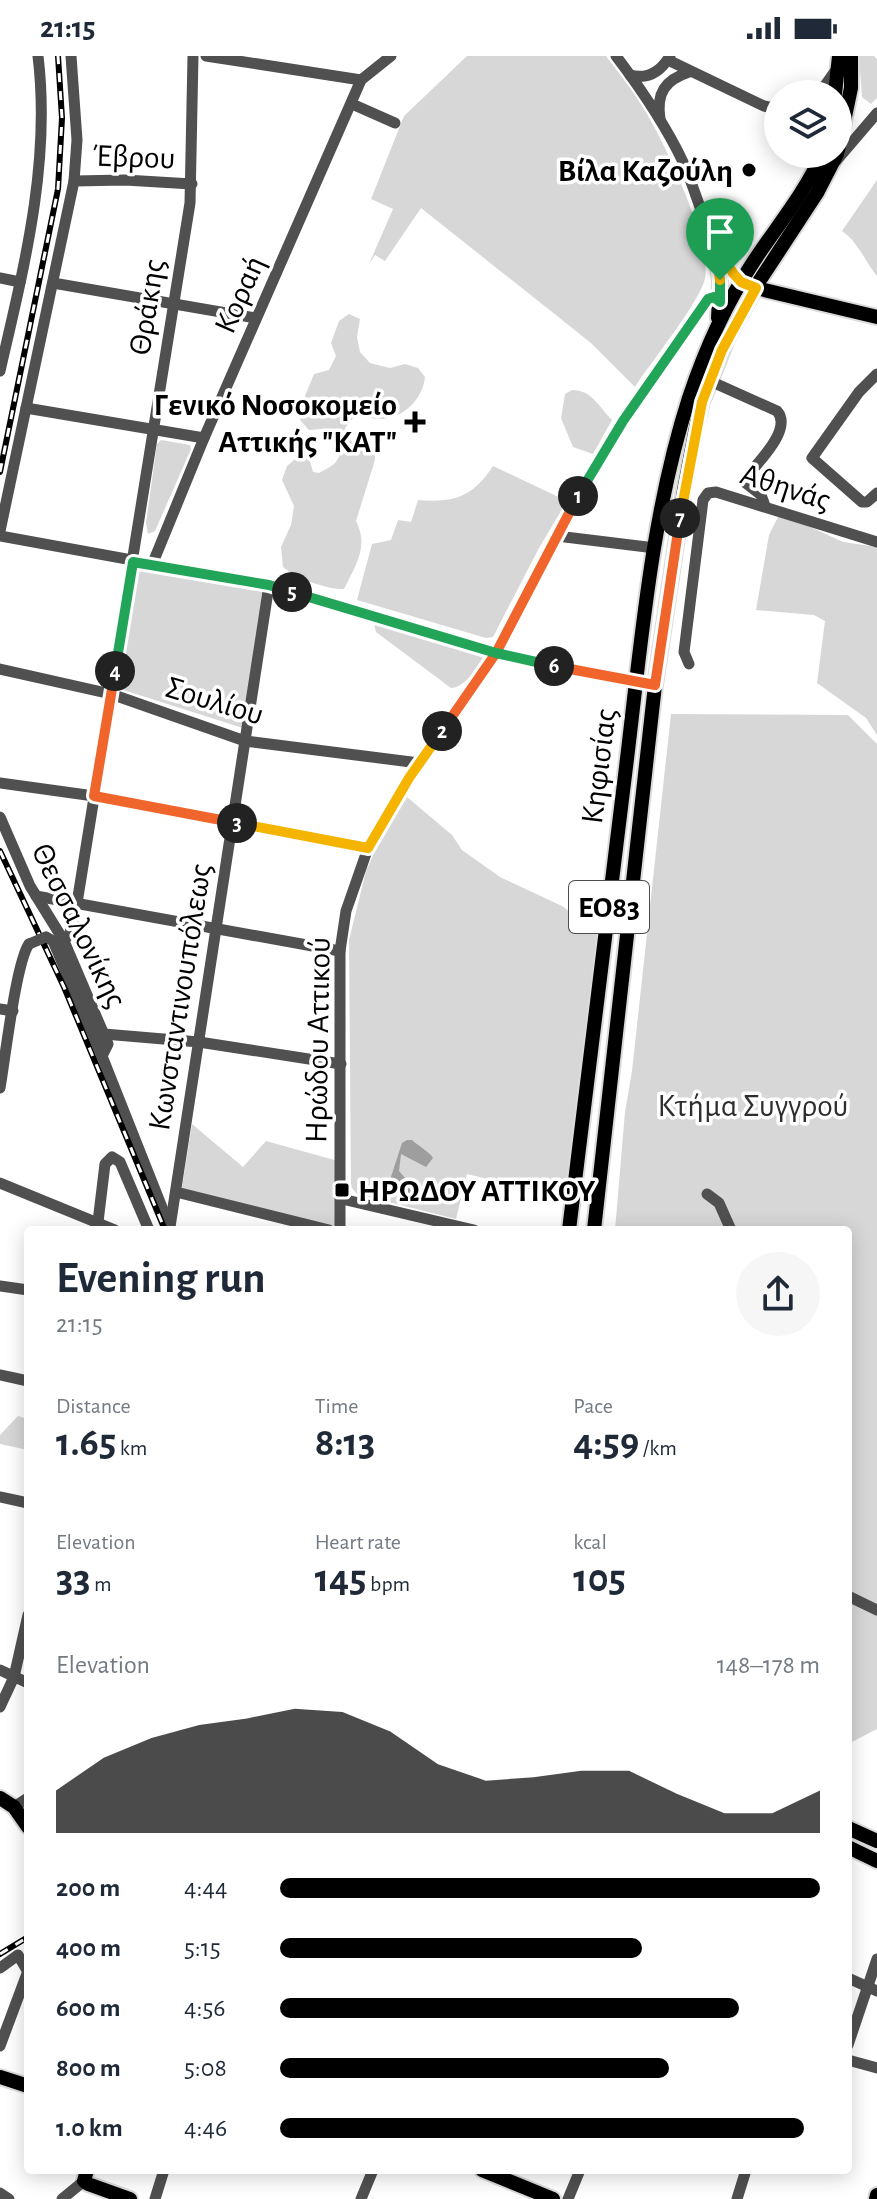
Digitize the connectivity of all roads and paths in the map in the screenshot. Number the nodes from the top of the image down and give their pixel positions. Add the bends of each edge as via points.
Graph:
1 (38, 56) edge
2 (71, 56) edge
3 (193, 56) edge
4 (206, 56) edge
5 (391, 56) edge
6 (616, 56) edge
7 (851, 56) edge
8 (669, 58) edge
9 (838, 61) edge
10 (689, 72) junction
11 (630, 75) junction
12 (361, 80) junction
13 (827, 80) edge
14 (851, 80) edge
15 (352, 104) junction
16 (764, 106) edge
17 (877, 113) edge
18 (660, 122) junction
19 (395, 123) dead end
20 (852, 139) edge
21 (814, 168) edge
22 (829, 168) edge
23 (74, 181) junction
24 (192, 184) junction
25 (715, 243) junction
26 (0, 278) edge
27 (20, 282) junction
28 (741, 282) junction
29 (53, 283) junction
30 (756, 288) junction
31 (720, 302) junction
32 (172, 304) junction
33 (877, 317) edge
34 (256, 318) junction
35 (717, 327) junction
36 (0, 371) edge
37 (877, 374) edge
38 (710, 381) junction
39 (26, 408) junction
40 (154, 430) junction
41 (204, 438) junction
42 (877, 493) edge
43 (765, 506) junction
44 (0, 534) edge
45 (557, 536) junction
46 (877, 542) edge
47 (655, 548) junction
48 (133, 562) junction
49 (152, 565) junction
50 (269, 585) junction
51 (496, 653) junction
52 (689, 664) dead end
53 (0, 669) edge
54 (636, 683) junction
55 (655, 685) junction
56 (111, 694) junction
57 (245, 741) junction
58 (419, 763) junction
59 (0, 783) edge
60 (94, 796) junction
61 (0, 817) edge
62 (233, 822) junction
63 (368, 848) junction
64 (36, 896) junction
65 (77, 903) junction
66 (216, 929) junction
67 (64, 941) junction
68 (340, 951) junction
69 (0, 1009) edge
70 (13, 1011) junction
71 (104, 1034) junction
72 (199, 1042) junction
73 (102, 1056) junction
74 (341, 1064) junction
75 (0, 1088) edge
76 (0, 1183) edge
77 (176, 1192) junction
78 (707, 1194) dead end
79 (342, 1199) junction
80 (96, 1226) edge
81 (98, 1226) edge
82 (147, 1226) edge
83 (170, 1226) edge
84 (171, 1226) edge
85 (313, 1226) edge
86 (340, 1226) edge
87 (456, 1226) edge
88 (570, 1226) edge
89 (594, 1226) edge
90 (729, 1226) edge
91 (0, 1286) edge
92 (24, 1289) edge
93 (0, 1375) edge
94 (24, 1380) edge
95 (0, 1497) edge
96 (24, 1502) edge
97 (852, 1598) edge
98 (877, 1610) edge
99 (24, 1641) edge
100 (0, 1670) edge
101 (14, 1677) junction
102 (24, 1681) edge
103 (0, 1707) edge
104 (0, 1798) edge
105 (24, 1801) edge
106 (14, 1807) junction
107 (24, 1821) edge
108 (852, 1830) edge
109 (877, 1841) edge
110 (852, 1849) edge
111 (877, 1861) edge
112 (877, 1959) edge
113 (24, 1965) edge
114 (0, 1968) edge
115 (852, 1980) edge
116 (24, 1982) edge
117 (873, 1989) edge
118 (852, 2036) edge
119 (0, 2046) edge
120 (852, 2061) edge
121 (877, 2068) edge
122 (0, 2077) edge
123 (24, 2085) edge
124 (163, 2174) edge
125 (371, 2174) edge
126 (492, 2174) edge
127 (578, 2174) edge
128 (745, 2174) edge
129 (86, 2176) edge
130 (0, 2193) edge
131 (9, 2199) edge
132 (62, 2199) edge
133 (77, 2199) edge
134 (130, 2199) edge
135 (155, 2199) edge
136 (361, 2199) edge
137 (553, 2199) edge
138 (568, 2199) edge
139 (737, 2199) edge

1 - 27 street via 41,164
2 - 23 street
3 - 24 street, Θράκης
4 - 12 street
5 - 12 street
6 - 11 street
7 - 14 main road, Κηφισίας / ΕΟ83
8 - 10 street
8 - 11 street via 651,75
9 - 13 street
10 - 16 street
10 - 18 street via 664,85
11 - 18 street
12 - 15 street, Κοραή
15 - 19 street
15 - 34 street, Κοραή
17 - 20 street
18 - 25 street
21 - 28 main road, Κηφισίας / ΕΟ83
22 - 30 main road, Κηφισίας / ΕΟ83
23 - 24 street, Έβρου
23 - 29 street
24 - 32 street, Θράκης
25 - 28 street
25 - 31 main road
26 - 27 street
27 - 36 street
28 - 30 street
28 - 35 main road, Κηφισίας / ΕΟ83
29 - 32 street
29 - 39 street
30 - 33 main road
30 - 38 main road, Κηφισίας / ΕΟ83
31 - 35 main road
31 - 45 street, Ηρώδου Αττικού via 708,299 623,421
32 - 34 street
32 - 40 street, Θράκης
34 - 41 street, Κοραή
35 - 47 main road, Κηφισίας / ΕΟ83 via 685,413
37 - 42 street via 812,458 862,502
38 - 43 street via 781,415 780,433 743,481 761,495
38 - 55 main road, Κηφισίας / ΕΟ83 via 688,464
39 - 40 street
39 - 44 street
40 - 41 street
40 - 48 street, Θράκης
41 - 49 street, Κοραή
43 - 46 street, Αθηνάς
43 - 52 street, Αθηνάς via 716,492 705,496 684,652
44 - 48 street
45 - 47 street
45 - 51 street, Ηρώδου Αττικού
47 - 54 main road, Κηφισίας / ΕΟ83
48 - 49 street
48 - 56 street, Θράκης
49 - 50 street
50 - 51 street
50 - 57 street, Κωνσταντινουπόλεως
51 - 54 street
51 - 58 street, Ηρώδου Αττικού
53 - 56 street, Σουλίου
54 - 55 street
54 - 88 main road, Κηφισίας / ΕΟ83
55 - 89 main road, Κηφισίας / ΕΟ83
56 - 57 street, Σουλίου
56 - 60 street, Θράκης
57 - 58 street, Σουλίου
57 - 62 street, Κωνσταντινουπόλεως
58 - 63 street, Ηρώδου Αττικού
59 - 60 street
60 - 62 street
60 - 65 street, Θράκης
61 - 64 street, Θεσσαλονίκης
62 - 63 street
62 - 66 street, Κωνσταντινουπόλεως
63 - 68 street, Ηρώδου Αττικού via 346,911
64 - 65 street
64 - 67 street, Θεσσαλονίκης
65 - 66 street
65 - 67 street, Θράκης
66 - 68 street
66 - 72 street, Κωνσταντινουπόλεως
67 - 71 street, Θεσσαλονίκης
68 - 74 street, Ηρώδου Αττικού
69 - 70 street
70 - 73 street, bridge via 26,949 46,937 53,941
70 - 75 street
71 - 72 street
71 - 73 street, Θεσσαλονίκης via 108,1044
72 - 74 street
72 - 77 street, Κωνσταντινουπόλεως
73 - 83 street
74 - 79 street, Ηρώδου Αττικού
76 - 80 street
77 - 84 street, Κωνσταντινουπόλεως
77 - 85 street
78 - 90 street via 719,1203
79 - 86 street, Ηρώδου Αττικού
79 - 87 street
81 - 82 street via 105,1164 112,1157 120,1162
91 - 92 street
93 - 94 street
95 - 96 street
97 - 98 street
99 - 101 street
100 - 101 street
101 - 102 street
101 - 103 street
104 - 106 main road
105 - 106 street
106 - 107 main road
108 - 109 main road
110 - 111 main road
112 - 117 street
113 - 114 street via 18,1955
115 - 117 street
116 - 119 street
117 - 118 street
120 - 121 street
122 - 123 main road
124 - 135 street
125 - 136 street
126 - 137 main road
127 - 138 street
128 - 139 street
129 - 132 street
129 - 133 street
129 - 134 main road
130 - 131 street

